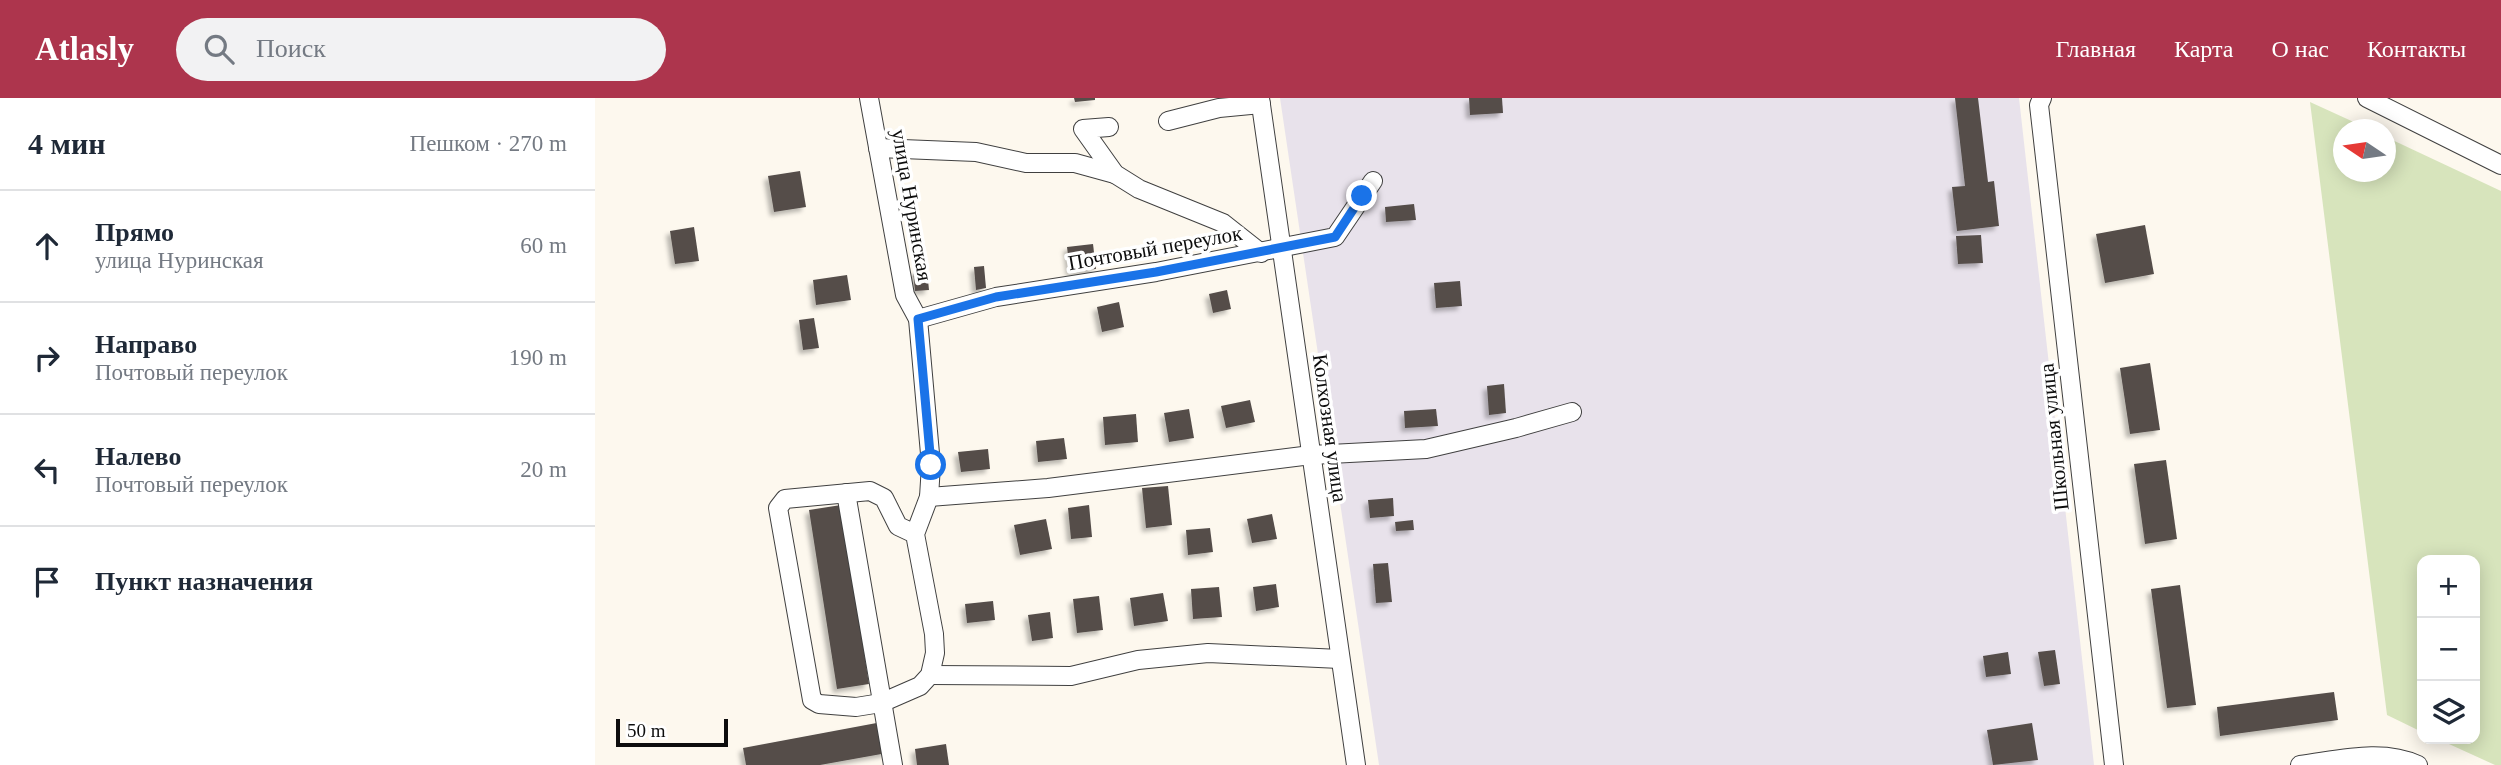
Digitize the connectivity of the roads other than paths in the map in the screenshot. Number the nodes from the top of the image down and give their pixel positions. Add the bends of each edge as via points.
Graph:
1 (869, 98) edge
2 (2367, 98) edge
3 (1261, 101) edge
4 (2041, 101) edge
5 (1168, 121) dead end
6 (1109, 127) dead end
7 (878, 148) junction
8 (2501, 165) edge
9 (1115, 174) junction
10 (1373, 181) dead end
11 (1282, 249) junction
12 (1261, 253) junction
13 (918, 319) junction
14 (1571, 412) dead end
15 (1311, 455) junction
16 (846, 493) junction
17 (929, 497) junction
18 (915, 534) junction
19 (1341, 659) junction
20 (930, 675) junction
21 (881, 703) junction
22 (893, 765) edge
23 (1356, 765) edge
24 (2114, 765) edge
25 (2300, 765) edge
26 (2418, 765) edge

1 - 7 street, улица Нуринская
2 - 8 street
3 - 5 street
3 - 11 street, Колхозная улица
4 - 24 street, Школьная улица
6 - 9 street via 1083,129
7 - 9 street via 976,152 1026,163 1075,163
7 - 13 street, улица Нуринская via 905,295
9 - 12 street via 1139,189 1223,223
10 - 11 street, Почтовый переулок via 1335,237
11 - 12 street, Почтовый переулок
11 - 15 street, Колхозная улица
12 - 13 street, Почтовый переулок via 996,297
13 - 17 street, улица Нуринская via 931,465
14 - 15 street via 1426,449
15 - 17 street via 1048,488
15 - 19 street, Колхозная улица
16 - 18 street via 878,493 898,526
16 - 21 street
16 - 21 street via 785,499 778,508 812,700 856,708
17 - 18 street, улица Нуринская
18 - 20 street via 933,634
19 - 20 street via 1208,653 1138,660 1071,676
19 - 23 street, Колхозная улица
20 - 21 street via 920,685
21 - 22 street
25 - 26 street via 2377,755

